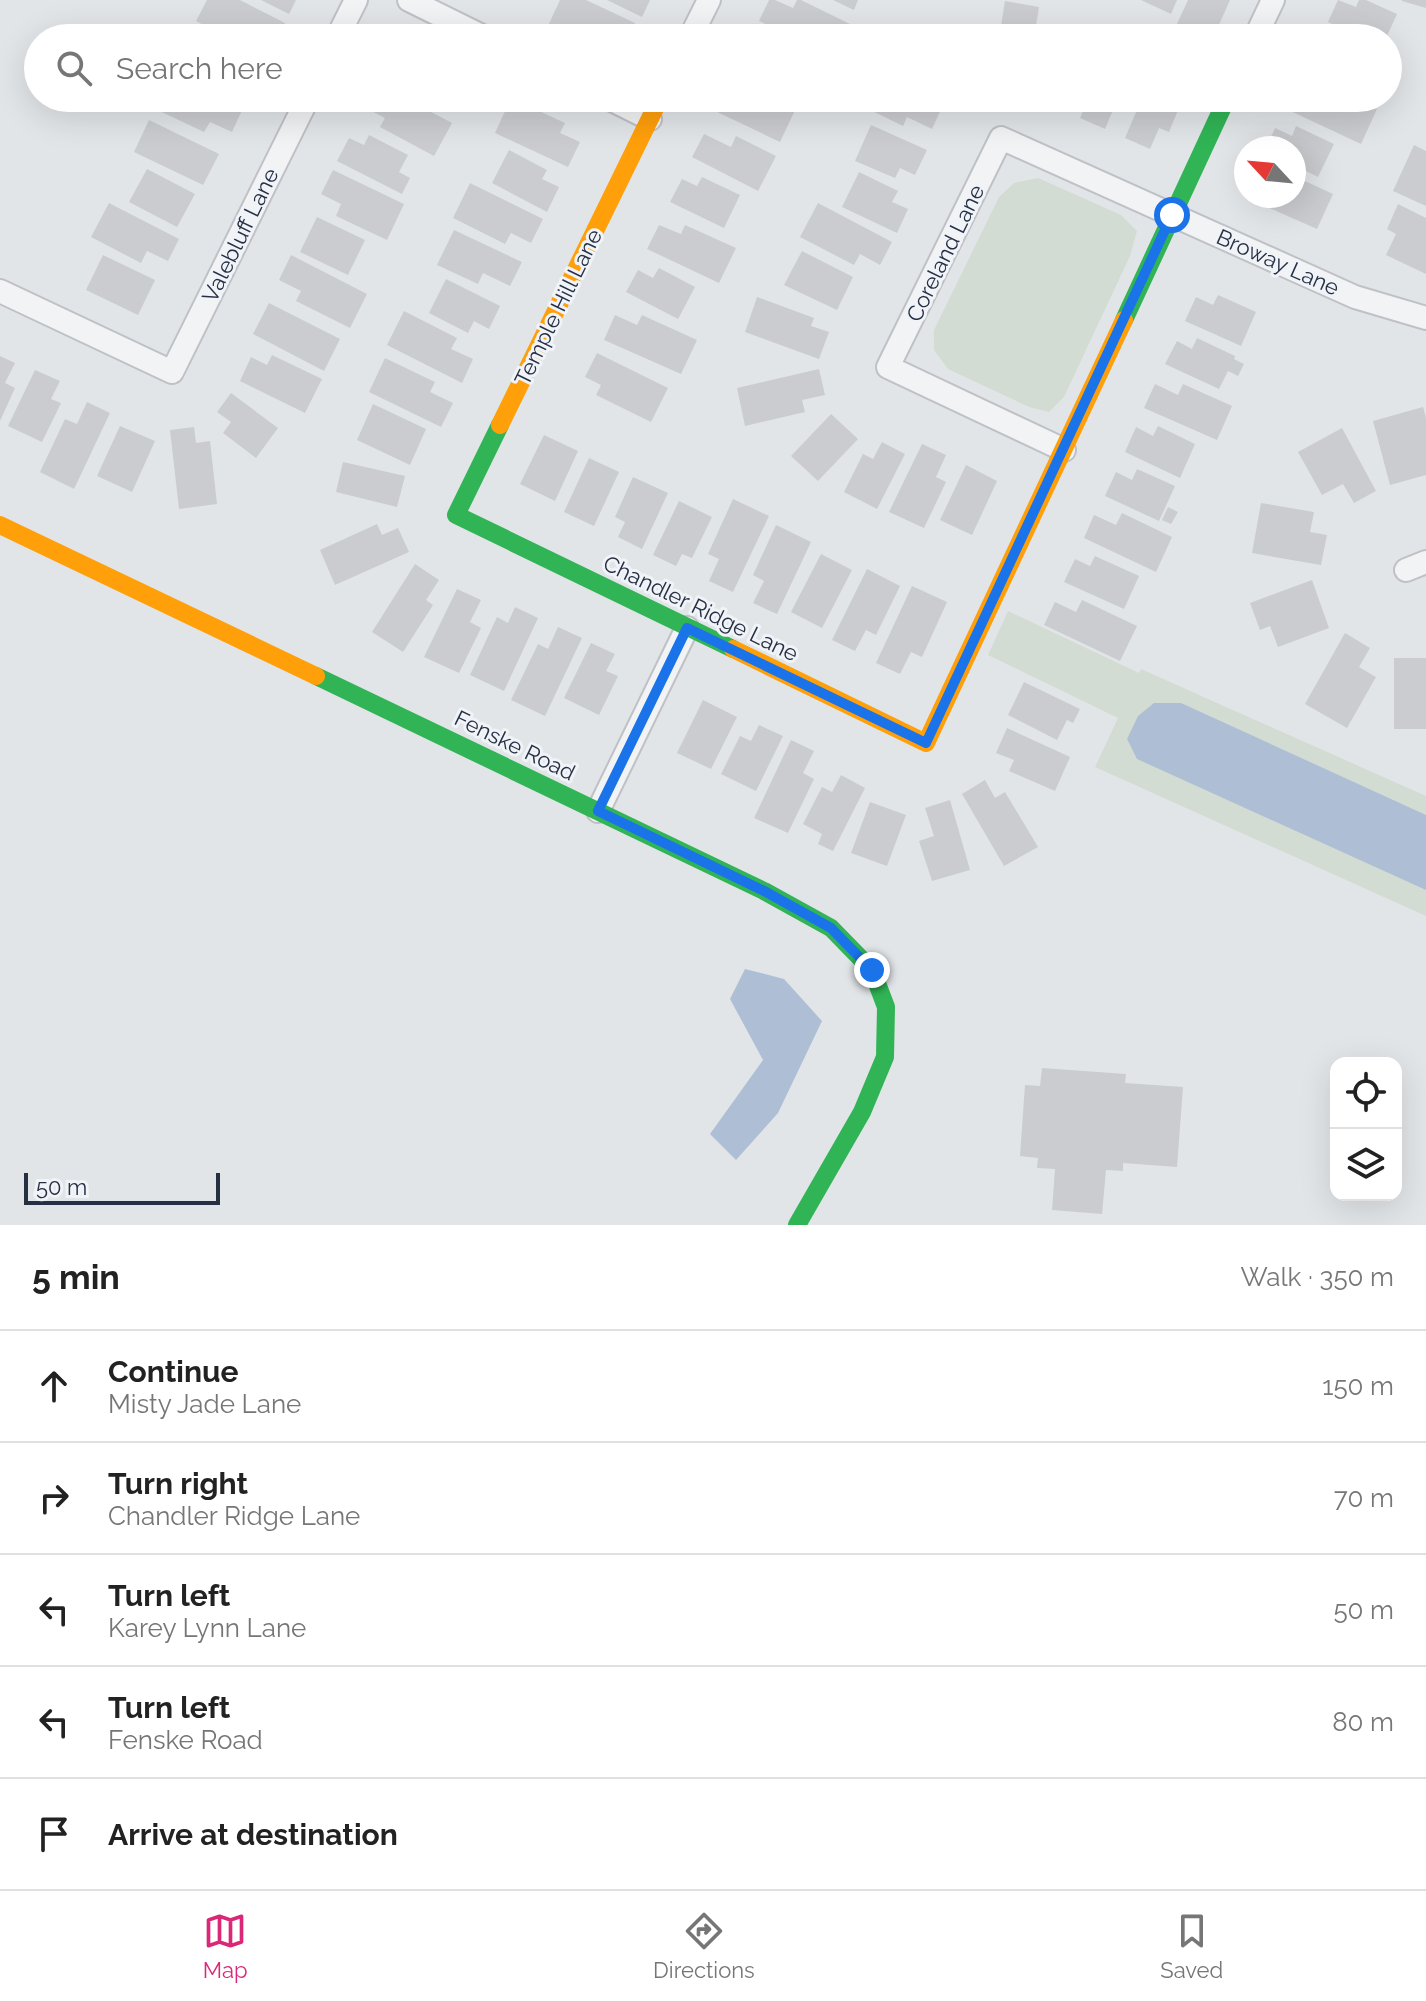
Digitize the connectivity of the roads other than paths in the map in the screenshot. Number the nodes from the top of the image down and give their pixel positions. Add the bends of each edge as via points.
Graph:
1 (356, 0) edge
2 (409, 0) edge
3 (709, 0) edge
4 (1273, 0) edge
5 (344, 24) edge
6 (458, 24) edge
7 (697, 24) edge
8 (1262, 24) edge
9 (301, 112) edge
10 (636, 112) edge
11 (653, 112) edge
12 (1220, 112) edge
13 (650, 119) junction
14 (1001, 138) joint
15 (1172, 215) junction
16 (0, 291) edge
17 (1426, 318) edge
18 (1064, 450) junction
19 (456, 515) joint
20 (0, 525) edge
21 (687, 628) junction
22 (598, 811) junction
23 (797, 1225) edge

1 - 5 street
2 - 6 street
3 - 7 street
4 - 8 street
9 - 16 street, Valebluff Lane via 172,372
10 - 13 street
11 - 13 street, Temple Hill Lane
12 - 15 street
13 - 19 street, Temple Hill Lane
14 - 15 street, Broway Lane
14 - 18 street, Coreland Lane via 888,367
15 - 17 street, Broway Lane via 1355,297
15 - 18 street
18 - 21 street, Chandler Ridge Lane via 926,743
19 - 21 street, Chandler Ridge Lane
20 - 22 street, Fenske Road
21 - 22 street
22 - 23 street, Fenske Road via 831,928 872,970 886,1007 885,1057 862,1112

